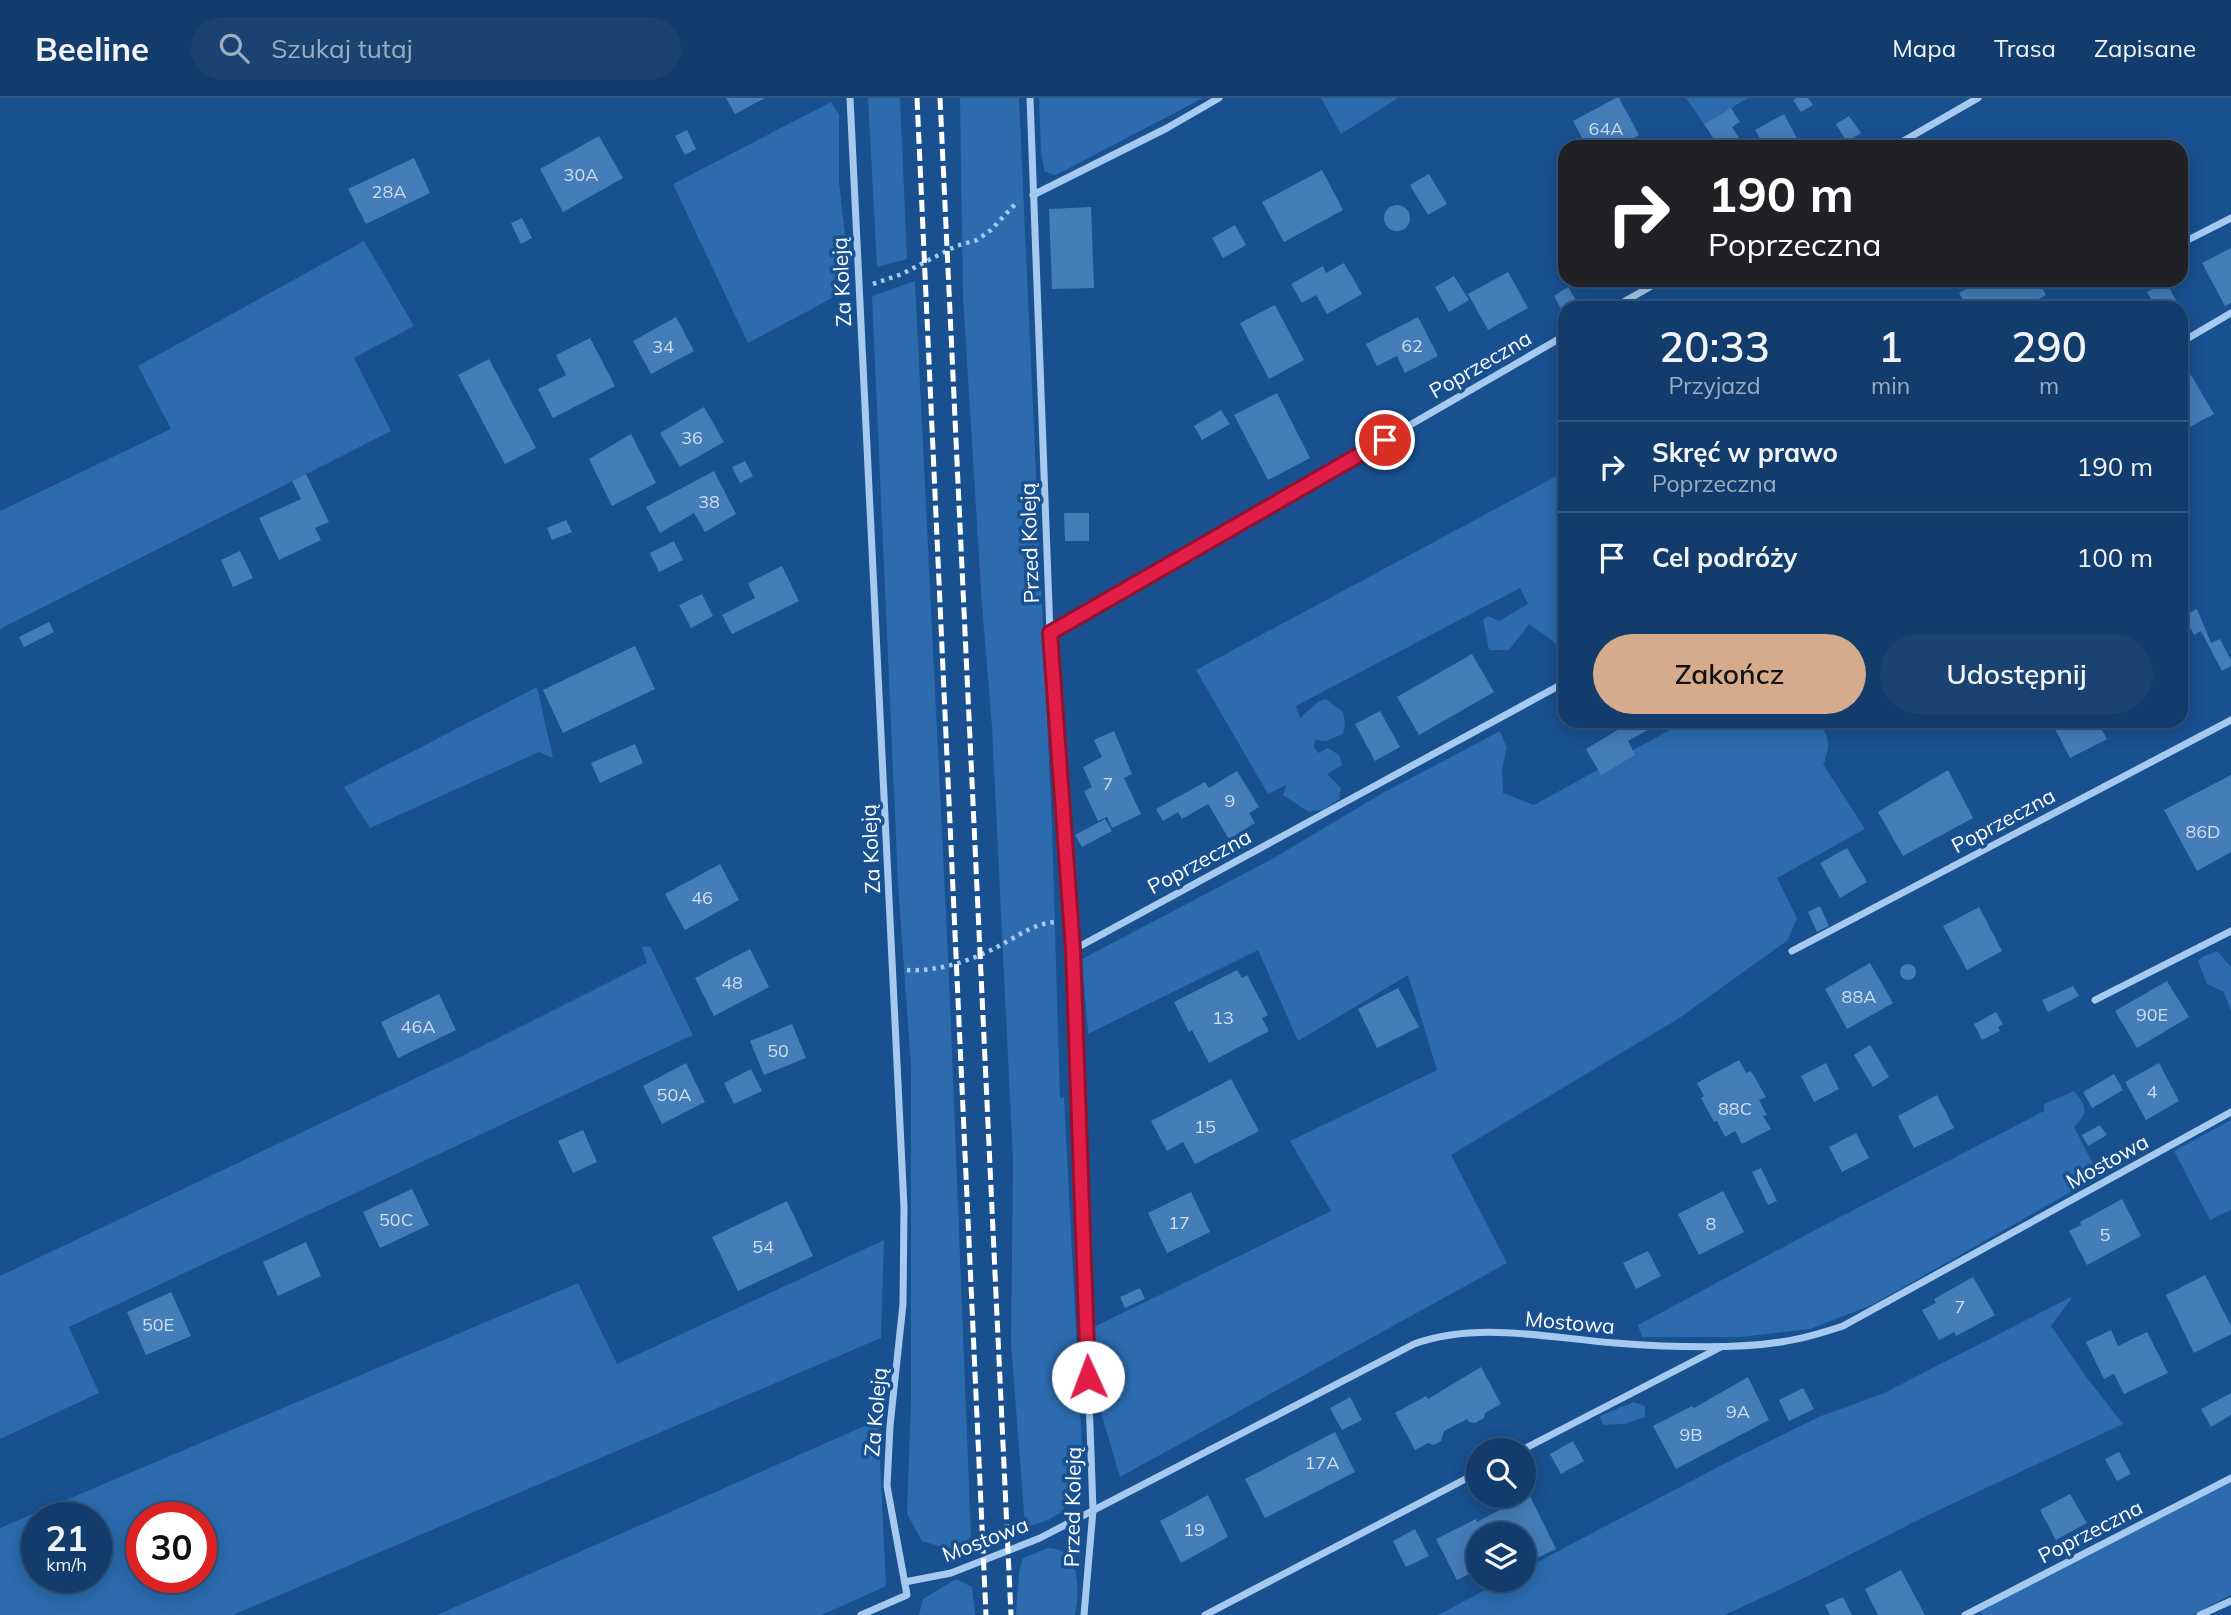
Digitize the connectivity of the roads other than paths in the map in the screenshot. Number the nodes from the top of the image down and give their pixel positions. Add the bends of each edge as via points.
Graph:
1 (850, 98) edge
2 (1030, 98) edge
3 (1219, 98) edge
4 (1978, 98) edge
5 (1905, 140) edge
6 (1033, 194) junction
7 (2231, 218) edge
8 (2188, 240) edge
9 (1650, 287) edge
10 (1625, 301) edge
11 (2231, 313) edge
12 (2188, 338) edge
13 (1558, 339) edge
14 (1050, 633) junction
15 (1558, 686) edge
16 (2231, 720) edge
17 (2231, 931) edge
18 (1073, 950) junction
19 (1792, 951) dead end
20 (2095, 1000) dead end
21 (2231, 1112) edge
22 (1722, 1346) junction
23 (1536, 1443) edge
24 (2231, 1478) edge
25 (1466, 1479) edge
26 (1093, 1510) junction
27 (905, 1583) junction
28 (2231, 1601) edge
29 (861, 1615) edge
30 (1084, 1615) edge
31 (1205, 1615) edge
32 (1965, 1615) edge
33 (2200, 1615) edge

1 - 27 street, Za Koleją via 904,1195 903,1304 887,1486
2 - 6 street, Przed Koleją
3 - 6 street
4 - 5 street
6 - 14 street, Przed Koleją
7 - 8 street
9 - 10 street
11 - 12 street
13 - 14 street, Poprzeczna
14 - 18 street, Przed Koleją
15 - 18 street, Poprzeczna
16 - 19 street, Poprzeczna
17 - 20 street
18 - 26 street, Przed Koleją
21 - 22 street, Mostowa via 1843,1326 1779,1343
22 - 23 street
22 - 26 street, Mostowa via 1483,1332 1435,1336
24 - 32 street, Poprzeczna
25 - 31 street
26 - 27 street, Mostowa via 1040,1538 951,1573
26 - 30 street, Przed Koleją
27 - 29 street, Za Koleją via 907,1595
28 - 33 street

